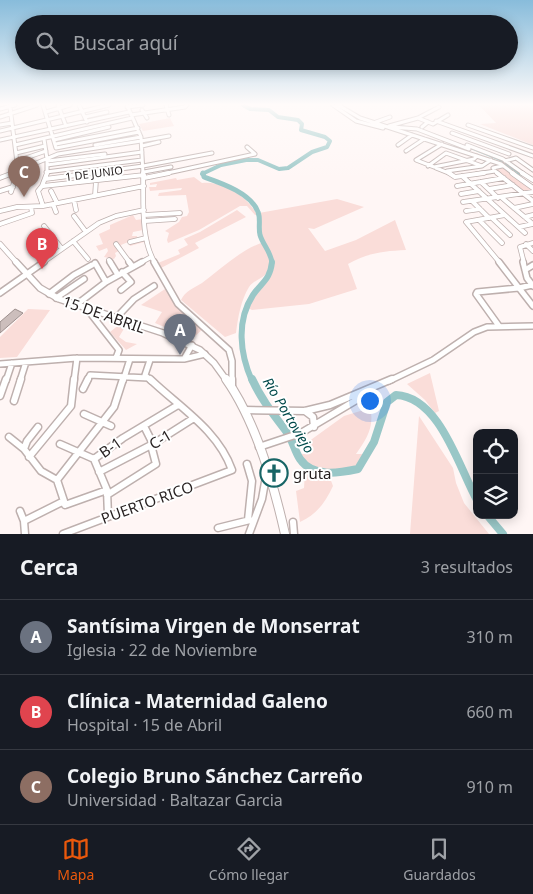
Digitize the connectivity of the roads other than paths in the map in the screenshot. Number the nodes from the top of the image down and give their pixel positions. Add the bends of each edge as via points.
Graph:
1 (12, 130) edge
2 (52, 130) joint
3 (90, 130) joint
4 (139, 130) junction
5 (397, 130) edge
6 (420, 130) edge
7 (462, 130) edge
8 (482, 130) edge
9 (488, 132) junction
10 (452, 133) dead end
11 (433, 134) junction
12 (412, 135) junction
13 (93, 136) junction
14 (169, 136) dead end
15 (447, 137) dead end
16 (483, 137) junction
17 (14, 138) junction
18 (54, 138) junction
19 (44, 139) junction
20 (426, 139) junction
21 (0, 140) edge
22 (141, 140) junction
23 (511, 140) junction
24 (159, 142) dead end
25 (477, 142) junction
26 (398, 144) dead end
27 (442, 144) junction
28 (14, 145) junction
29 (95, 145) dead end
30 (505, 145) junction
31 (45, 146) junction
32 (56, 146) junction
33 (142, 146) junction
34 (105, 147) junction
35 (247, 147) dead end
36 (470, 148) junction
37 (515, 148) junction
38 (533, 148) edge
39 (459, 150) junction
40 (46, 151) junction
41 (406, 151) dead end
42 (142, 152) junction
43 (465, 152) junction
44 (16, 153) junction
45 (212, 153) dead end
46 (509, 154) junction
47 (105, 156) junction
48 (454, 156) junction
49 (477, 156) junction
50 (533, 156) edge
51 (533, 159) edge
52 (142, 160) junction
53 (468, 160) junction
54 (491, 160) junction
55 (504, 160) junction
56 (17, 161) junction
57 (47, 162) junction
58 (105, 165) junction
59 (143, 166) junction
60 (428, 166) junction
61 (482, 166) junction
62 (504, 166) junction
63 (171, 167) dead end
64 (434, 168) junction
65 (18, 170) junction
66 (533, 170) edge
67 (105, 171) junction
68 (447, 171) junction
69 (495, 171) junction
70 (46, 172) junction
71 (144, 175) junction
72 (462, 176) junction
73 (0, 178) edge
74 (504, 178) junction
75 (45, 179) junction
76 (105, 179) junction
77 (96, 180) junction
78 (533, 180) edge
79 (481, 182) junction
80 (470, 183) junction
81 (513, 185) junction
82 (43, 186) junction
83 (144, 186) junction
84 (457, 186) dead end
85 (13, 187) junction
86 (533, 188) edge
87 (489, 189) junction
88 (0, 191) edge
89 (51, 191) dead end
90 (479, 191) junction
91 (11, 192) dead end
92 (533, 192) edge
93 (461, 194) dead end
94 (524, 194) junction
95 (95, 196) junction
96 (500, 198) junction
97 (488, 199) junction
98 (74, 200) junction
99 (472, 201) junction
100 (463, 202) dead end
101 (533, 203) edge
102 (55, 204) junction
103 (43, 206) junction
104 (30, 207) junction
105 (514, 208) junction
106 (480, 209) junction
107 (76, 210) dead end
108 (0, 211) edge
109 (466, 211) dead end
110 (56, 212) dead end
111 (180, 213) dead end
112 (506, 215) junction
113 (533, 215) edge
114 (74, 216) dead end
115 (144, 216) junction
116 (525, 217) junction
117 (490, 218) junction
118 (175, 219) dead end
119 (479, 220) junction
120 (0, 224) edge
121 (533, 224) edge
122 (44, 226) dead end
123 (519, 227) junction
124 (86, 232) junction
125 (525, 233) dead end
126 (510, 235) dead end
127 (146, 238) junction
128 (73, 241) junction
129 (130, 242) dead end
130 (502, 242) dead end
131 (533, 243) edge
132 (0, 244) edge
133 (116, 244) dead end
134 (526, 244) junction
135 (62, 249) junction
136 (533, 251) edge
137 (151, 257) junction
138 (88, 259) dead end
139 (109, 260) dead end
140 (533, 265) edge
141 (132, 267) junction
142 (525, 270) junction
143 (26, 274) junction
144 (120, 274) junction
145 (84, 279) dead end
146 (106, 282) junction
147 (532, 285) edge
148 (154, 286) dead end
149 (518, 288) junction
150 (121, 290) dead end
151 (0, 293) edge
152 (49, 294) junction
153 (56, 298) junction
154 (76, 306) junction
155 (533, 306) edge
156 (87, 309) junction
157 (116, 318) junction
158 (499, 326) junction
159 (533, 326) edge
160 (192, 346) junction
161 (205, 354) junction
162 (77, 358) junction
163 (116, 358) junction
164 (130, 359) junction
165 (184, 359) junction
166 (150, 360) junction
167 (26, 362) junction
168 (12, 363) junction
169 (0, 364) edge
170 (125, 376) junction
171 (149, 378) junction
172 (374, 388) junction
173 (83, 389) dead end
174 (232, 390) junction
175 (0, 396) edge
176 (14, 401) dead end
177 (178, 405) junction
178 (242, 410) junction
179 (302, 411) junction
180 (84, 414) dead end
181 (194, 418) junction
182 (102, 422) junction
183 (111, 426) dead end
184 (144, 426) junction
185 (38, 427) dead end
186 (313, 428) junction
187 (9, 437) dead end
188 (60, 444) dead end
189 (152, 444) junction
190 (259, 448) junction
191 (24, 449) junction
192 (80, 452) junction
193 (29, 457) junction
194 (94, 459) junction
195 (248, 464) dead end
196 (99, 472) junction
197 (271, 477) junction
198 (57, 480) junction
199 (107, 492) junction
200 (64, 501) junction
201 (254, 510) junction
202 (20, 511) dead end
203 (108, 516) junction
204 (251, 520) junction
205 (24, 521) junction
206 (293, 522) dead end
207 (218, 528) dead end
208 (67, 533) edge
209 (25, 534) edge
210 (249, 534) edge
211 (285, 534) edge
212 (294, 534) edge

1 - 17 street
2 - 17 street
2 - 18 street
3 - 13 street
3 - 18 street
4 - 13 street
4 - 22 street
4 - 32 street
5 - 12 street
6 - 11 street
7 - 16 street
8 - 9 street
9 - 16 street
9 - 23 street
10 - 25 street
11 - 20 street
11 - 36 street
12 - 20 street
12 - 26 street
13 - 32 street
14 - 22 street
15 - 36 street
16 - 25 street
16 - 30 street
17 - 21 street
17 - 28 street
18 - 19 street
18 - 32 street
19 - 28 street
19 - 31 street
20 - 27 street
20 - 41 street
22 - 29 street
22 - 33 street
22 - 34 street
23 - 30 street
23 - 38 street
24 - 33 street
25 - 36 street
25 - 46 street
27 - 39 street
27 - 60 street via 417,159
28 - 44 street
30 - 37 street
31 - 40 street
31 - 44 street
33 - 42 street
34 - 47 street
34 - 57 street via 61,154
35 - 71 street via 255,154
36 - 43 street
36 - 55 street
37 - 46 street
37 - 50 street
37 - 51 street
39 - 43 street
39 - 48 street
40 - 56 street
40 - 57 street
42 - 47 street
42 - 52 street
43 - 49 street
44 - 56 street
45 - 59 street, 1 DE JUNIO
46 - 55 street
47 - 57 street
47 - 58 street
48 - 53 street
48 - 60 street via 446,154
49 - 53 street
49 - 54 street
52 - 58 street
52 - 59 street
53 - 61 street
53 - 64 street
54 - 61 street
54 - 62 street
55 - 66 street via 516,158
55 - 78 street
56 - 65 street
57 - 65 street
57 - 70 street
58 - 67 street
58 - 70 street
59 - 67 street, 1 DE JUNIO
59 - 71 street
60 - 64 street
61 - 68 street
62 - 69 street via 493,168
62 - 86 street
63 - 71 street
64 - 68 street
65 - 73 street
65 - 85 street
67 - 75 street, 1 DE JUNIO
67 - 76 street
68 - 72 street via 454,177
69 - 72 street
69 - 74 street
70 - 75 street
71 - 76 street
71 - 83 street
72 - 80 street
74 - 79 street
74 - 81 street
75 - 82 street
76 - 77 street
77 - 82 street
77 - 95 street
79 - 80 street
79 - 87 street
80 - 84 street
80 - 90 street
81 - 87 street
81 - 94 street
82 - 103 street via 38,191
83 - 95 street
83 - 115 street
85 - 88 street
85 - 91 street
87 - 96 street
89 - 102 street
90 - 93 street
90 - 97 street
92 - 94 street
94 - 96 street
94 - 101 street
95 - 98 street
96 - 97 street
96 - 105 street
97 - 99 street
97 - 112 street
98 - 102 street
98 - 107 street
99 - 100 street
99 - 106 street
101 - 105 street
102 - 103 street
102 - 110 street
103 - 104 street
104 - 108 street
104 - 120 street via 32,213
105 - 116 street
106 - 109 street
106 - 117 street
111 - 115 street
112 - 117 street
112 - 123 street
113 - 116 street
114 - 124 street
115 - 118 street
115 - 124 street via 106,219
115 - 127 street
116 - 121 street
117 - 119 street
117 - 126 street
119 - 130 street
119 - 149 street via 466,222
121 - 123 street
122 - 135 street
123 - 125 street
124 - 128 street
127 - 129 street
127 - 137 street
128 - 135 street
128 - 138 street
131 - 134 street
132 - 143 main road, 15 DE ABRIL
133 - 141 street
134 - 136 street
134 - 142 street via 520,247
135 - 143 street
137 - 141 street
137 - 174 street via 178,304 229,350 233,368
139 - 144 street
140 - 142 street
141 - 144 street
142 - 147 street
143 - 151 street
143 - 152 main road, 15 DE ABRIL
144 - 146 street
144 - 150 street via 131,282
145 - 153 street
146 - 152 street via 94,264
146 - 154 street
147 - 149 street
148 - 157 street via 134,299
149 - 155 street
149 - 158 street via 477,292
152 - 153 main road, 15 DE ABRIL
153 - 154 main road, 15 DE ABRIL
154 - 156 main road, 15 DE ABRIL
156 - 157 main road, 15 DE ABRIL
156 - 163 street via 119,350
157 - 160 main road, 15 DE ABRIL
158 - 159 street
158 - 172 street via 474,332 433,360
160 - 161 main road, 15 DE ABRIL
160 - 165 street
161 - 165 street
161 - 174 main road, 15 DE ABRIL
162 - 163 street
162 - 167 street
162 - 193 street via 71,406
163 - 164 street
164 - 166 street
164 - 170 street
165 - 166 street
166 - 171 street via 145,375
167 - 168 street
167 - 176 street
168 - 169 street
168 - 175 street
170 - 171 street
170 - 173 street via 90,375
170 - 182 street via 115,404
171 - 177 street
172 - 179 street via 330,405
172 - 186 street
174 - 178 main road, 15 DE ABRIL
177 - 181 street
177 - 184 street, B-1
178 - 179 street
178 - 190 main road, 15 DE ABRIL
179 - 186 street via 313,417
180 - 182 street
181 - 189 street, C-1
181 - 203 street, PUERTO RICO via 221,445 232,470
182 - 183 street
182 - 192 street
184 - 189 street
184 - 194 street, B-1
185 - 191 street
186 - 190 street
187 - 191 street
188 - 192 street
189 - 196 street, C-1
189 - 199 street via 156,464
190 - 197 main road, 15 DE ABRIL
191 - 193 street
192 - 194 street
192 - 198 street
193 - 198 street via 41,471
194 - 196 street, B-1
195 - 201 street
196 - 199 street, B-1
197 - 201 street via 265,482
197 - 211 main road, 15 DE ABRIL
198 - 200 street
199 - 200 street via 65,504
199 - 203 street, B-1
200 - 205 street
201 - 204 street
202 - 205 street
203 - 208 street, PUERTO RICO
204 - 207 street
204 - 210 street
205 - 209 street
206 - 212 street

